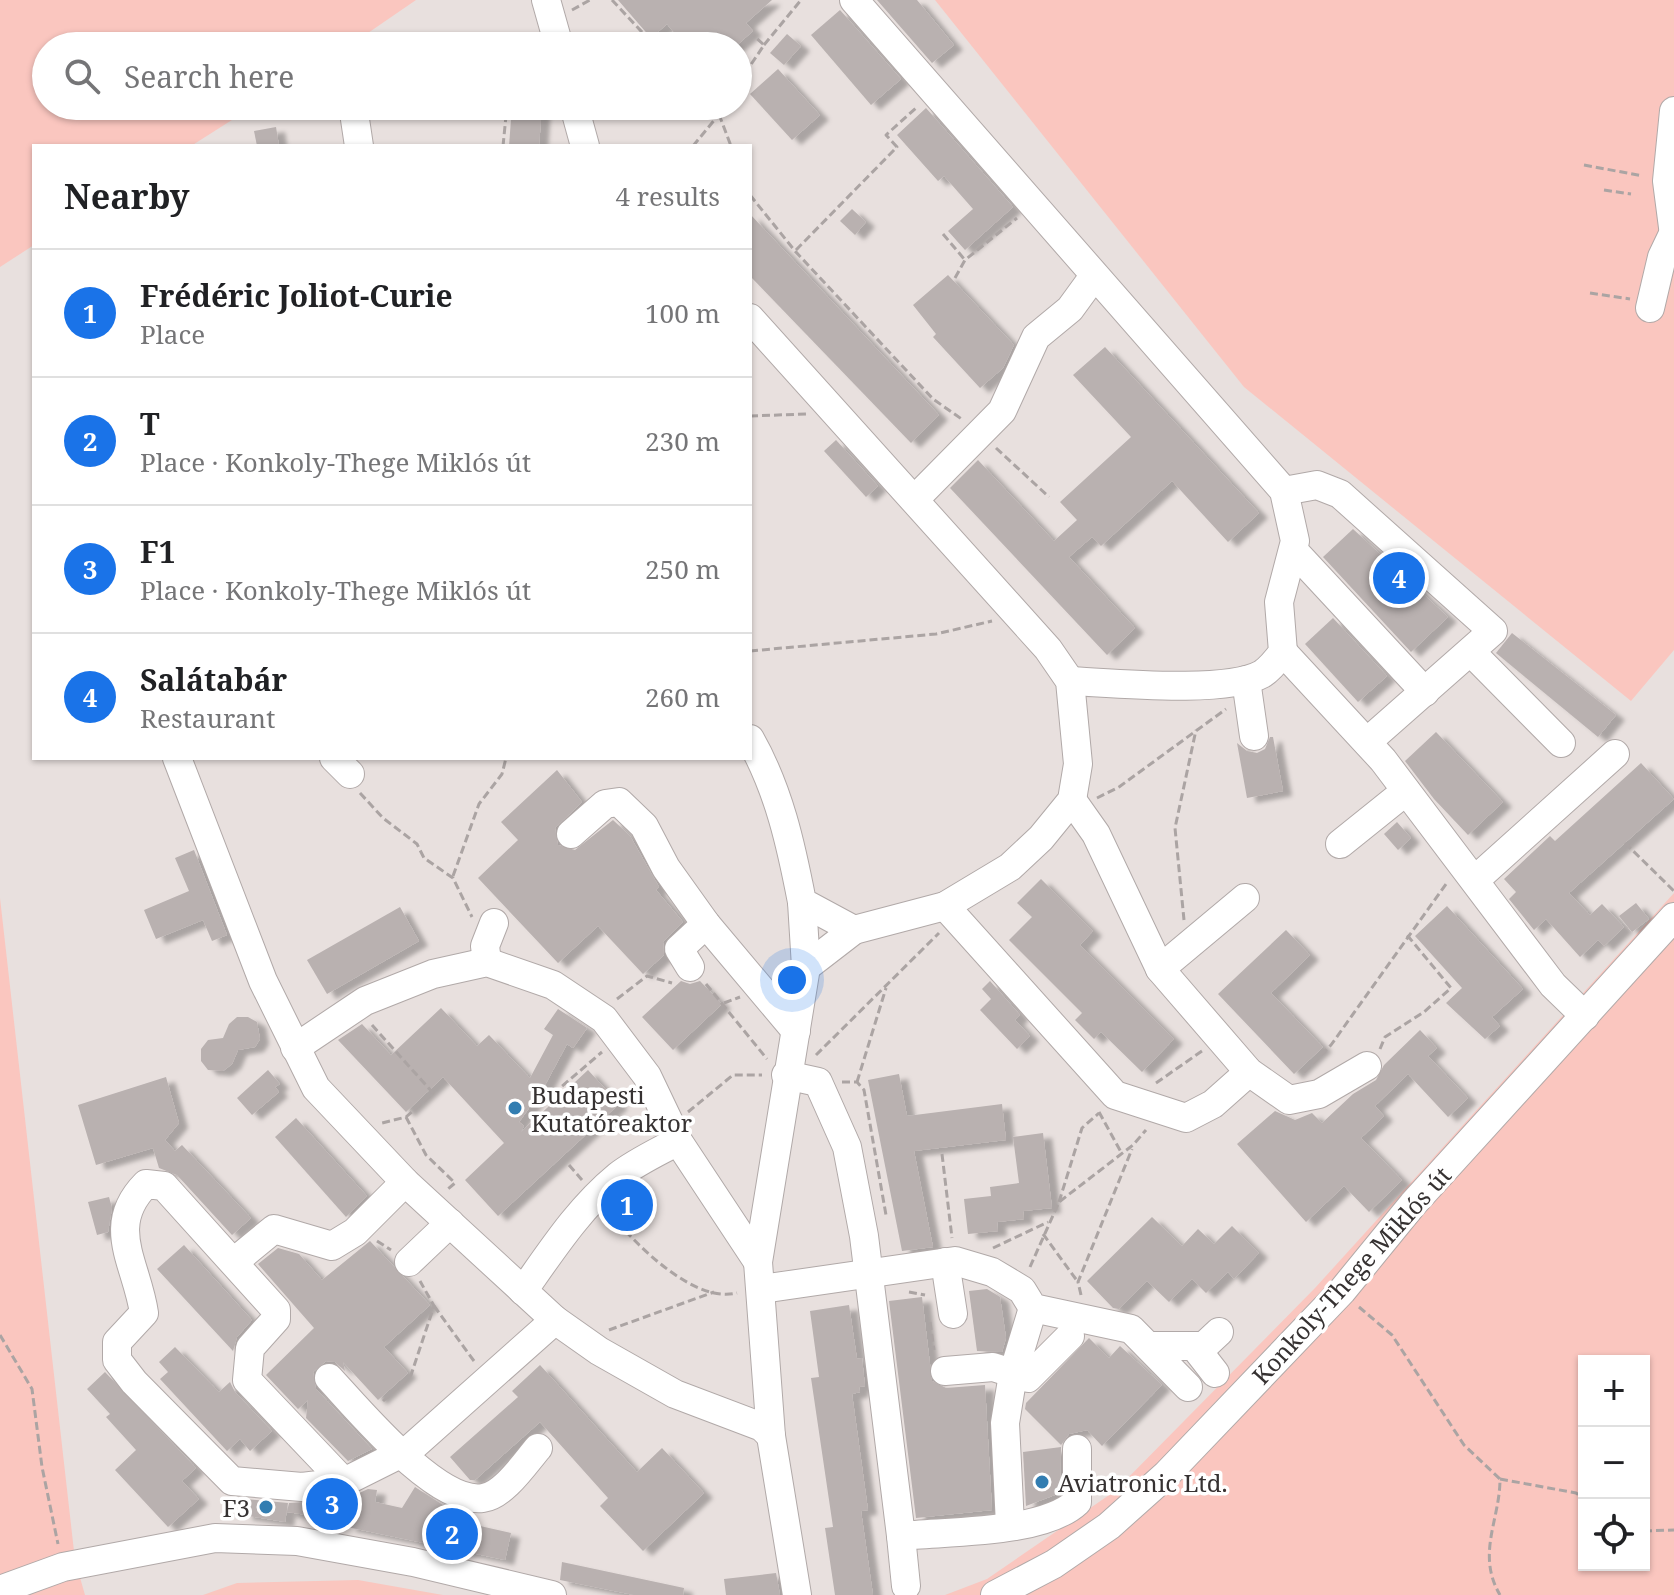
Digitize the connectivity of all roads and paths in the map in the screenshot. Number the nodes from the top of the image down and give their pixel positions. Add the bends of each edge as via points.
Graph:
1 (546, 0) edge
2 (612, 0) edge
3 (801, 0) edge
4 (854, 0) edge
5 (555, 32) edge
6 (642, 32) edge
7 (753, 35) dead end
8 (764, 45) junction
9 (752, 63) edge
10 (934, 92) junction
11 (1674, 111) edge
12 (355, 120) edge
13 (506, 120) edge
14 (578, 120) edge
15 (717, 120) edge
16 (721, 120) edge
17 (359, 144) edge
18 (503, 144) edge
19 (584, 144) edge
20 (695, 144) edge
21 (730, 144) edge
22 (1584, 165) dead end
23 (1667, 181) junction
24 (1604, 190) dead end
25 (1631, 194) dead end
26 (752, 197) edge
27 (1033, 206) junction
28 (943, 234) dead end
29 (1673, 235) edge
30 (795, 251) junction
31 (965, 260) junction
32 (1094, 276) junction
33 (955, 278) dead end
34 (1590, 293) dead end
35 (1608, 296) dead end
36 (1650, 308) dead end
37 (1070, 309) junction
38 (1127, 314) junction
39 (752, 320) edge
40 (838, 414) junction
41 (752, 416) edge
42 (981, 433) junction
43 (1284, 491) junction
44 (1049, 497) dead end
45 (915, 499) junction
46 (1294, 551) junction
47 (1009, 607) junction
48 (752, 651) edge
49 (1283, 652) junction
50 (1471, 652) junction
51 (1070, 681) junction
52 (1247, 686) junction
53 (1425, 692) junction
54 (1196, 730) junction
55 (1254, 736) dead end
56 (1367, 742) junction
57 (752, 743) edge
58 (1561, 743) dead end
59 (1615, 754) dead end
60 (178, 760) edge
61 (506, 760) edge
62 (342, 766) edge
63 (1406, 791) junction
64 (1104, 795) dead end
65 (1072, 800) junction
66 (571, 834) dead end
67 (1625, 843) dead end
68 (1340, 844) dead end
69 (1468, 872) junction
70 (453, 878) junction
71 (1674, 891) edge
72 (1245, 898) dead end
73 (802, 902) junction
74 (950, 911) junction
75 (1674, 917) edge
76 (706, 924) junction
77 (492, 928) joint
78 (854, 930) junction
79 (1407, 935) junction
80 (1186, 947) junction
81 (487, 962) junction
82 (690, 967) junction
83 (806, 967) junction
84 (1160, 969) junction
85 (887, 984) junction
86 (356, 1008) junction
87 (1585, 1016) junction
88 (611, 1028) junction
89 (796, 1031) junction
90 (295, 1048) junction
91 (1367, 1066) joint
92 (1249, 1072) junction
93 (787, 1073) junction
94 (818, 1082) junction
95 (857, 1082) junction
96 (553, 1094) dead end
97 (1281, 1095) junction
98 (1162, 1109) junction
99 (691, 1110) dead end
100 (1099, 1113) dead end
101 (406, 1117) junction
102 (355, 1129) junction
103 (678, 1141) junction
104 (1133, 1145) junction
105 (942, 1154) dead end
106 (405, 1182) junction
107 (596, 1196) junction
108 (1059, 1202) junction
109 (440, 1214) junction
110 (1048, 1222) junction
111 (887, 1224) dead end
112 (355, 1232) junction
113 (1043, 1234) junction
114 (235, 1261) junction
115 (409, 1262) junction
116 (950, 1262) junction
117 (882, 1270) junction
118 (760, 1275) junction
119 (1078, 1282) junction
120 (523, 1291) junction
121 (715, 1291) junction
122 (1342, 1291) junction
123 (1028, 1299) junction
124 (434, 1306) junction
125 (937, 1314) junction
126 (555, 1320) junction
127 (1078, 1328) junction
128 (1219, 1332) dead end
129 (0, 1335) edge
130 (582, 1339) junction
131 (1149, 1346) junction
132 (1194, 1346) junction
133 (945, 1371) joint
134 (1215, 1373) dead end
135 (1013, 1374) junction
136 (329, 1378) dead end
137 (488, 1380) junction
138 (1188, 1387) dead end
139 (365, 1417) junction
140 (771, 1436) junction
141 (538, 1448) dead end
142 (1077, 1449) dead end
143 (400, 1455) junction
144 (1500, 1479) junction
145 (344, 1482) junction
146 (1578, 1494) edge
147 (1010, 1525) junction
148 (1674, 1530) edge
149 (1650, 1531) edge
150 (901, 1536) junction
151 (63, 1567) junction
152 (906, 1586) dead end
153 (490, 1588) edge
154 (0, 1590) edge
155 (552, 1595) edge
156 (797, 1595) edge
157 (995, 1595) edge
158 (1500, 1595) edge

1 - 5 street
2 - 6 path
3 - 8 path
4 - 10 street
7 - 8 path
8 - 9 path
10 - 27 street
10 - 30 path via 886,135 897,147
11 - 23 street
12 - 17 street
13 - 18 path
14 - 19 street
15 - 20 path
16 - 21 path
22 - 23 path
23 - 29 street
24 - 25 path
26 - 30 path
27 - 31 path
27 - 32 street
28 - 31 path
29 - 36 street
30 - 42 path via 933,399
31 - 33 path
32 - 37 street
32 - 38 street
34 - 35 path
37 - 38 street
37 - 42 street via 1036,337 1002,411
38 - 43 street
39 - 40 street
40 - 41 path
40 - 45 street
42 - 44 path
42 - 45 street
43 - 46 street
43 - 50 street via 1317,485 1340,494 1493,631
45 - 47 street
46 - 49 street via 1279,602
46 - 53 street
47 - 48 path via 996,620 968,630
47 - 51 street
49 - 52 street
49 - 56 street
50 - 53 street
50 - 58 street
51 - 52 street
51 - 65 street via 1078,764
52 - 54 path
52 - 55 street
53 - 56 street
54 - 64 path
54 - 80 path via 1175,828
56 - 63 street
57 - 73 street via 767,769 790,839
59 - 69 street
60 - 90 street via 263,981
61 - 70 path via 502,774 479,804
62 - 70 path via 383,818
63 - 68 street
63 - 69 street
65 - 74 street via 1010,867
65 - 84 street via 1096,834
66 - 76 street via 605,804 619,802 644,826
67 - 71 path
69 - 79 path
69 - 87 street via 1553,985
70 - 77 path via 470,915
72 - 80 street
73 - 78 street
73 - 83 street
74 - 78 street
74 - 85 path
74 - 98 street via 1115,1095
75 - 87 street, Konkoly-Thege Miklós út
76 - 82 street via 679,949
76 - 89 street
77 - 81 street via 485,946
78 - 83 street
79 - 91 path via 1451,988 1385,1037
79 - 97 path via 1331,1045
80 - 84 street
81 - 86 street via 433,974
81 - 88 street via 553,985
82 - 88 path via 672,984 647,976 620,995
82 - 99 path via 774,1069 752,1077 733,1075
83 - 89 street
84 - 92 street
85 - 93 path via 799,1072
85 - 95 path
86 - 90 street
86 - 101 path via 433,1093
87 - 122 street, Konkoly-Thege Miklós út via 1413,1204
88 - 96 path
88 - 103 street via 647,1076
89 - 93 street
90 - 102 street via 316,1088
91 - 97 street via 1319,1094 1289,1100
92 - 97 street
92 - 98 street via 1213,1104 1186,1118
93 - 94 street
93 - 118 street
94 - 95 path
94 - 117 street via 847,1147
95 - 111 path via 864,1090
98 - 104 path
100 - 108 path via 1082,1128
101 - 102 path
101 - 109 path via 426,1155 455,1183
102 - 106 street
103 - 107 street via 621,1173
103 - 118 street
104 - 108 path
104 - 119 path
105 - 116 path
106 - 109 street
106 - 112 street
107 - 120 street
107 - 121 path via 640,1248 688,1282
108 - 110 path
109 - 115 street
109 - 120 street
110 - 113 path
110 - 116 path via 1006,1244
112 - 114 street via 332,1246 274,1229
112 - 115 path
113 - 119 path
113 - 123 path
114 - 145 street via 276,1310 276,1319 250,1348 247,1380
114 - 145 street via 164,1186 146,1184 130,1200 124,1223 144,1313 117,1342 117,1360 232,1481 302,1487
115 - 124 path
116 - 117 street
116 - 123 street via 992,1272
116 - 125 street
117 - 118 street
117 - 125 path via 899,1291 926,1295
117 - 150 street
118 - 121 path via 730,1295
118 - 140 street
119 - 127 path
120 - 126 street
121 - 130 path
122 - 144 path via 1392,1335 1464,1445
122 - 157 street, Konkoly-Thege Miklós út via 1195,1445 1109,1526 1054,1564
123 - 127 street
123 - 135 street
124 - 137 path
124 - 139 path via 411,1375
125 - 133 path via 935,1359
126 - 130 street
126 - 137 street
127 - 131 street via 1131,1329
127 - 135 street via 1028,1378
128 - 132 street via 1204,1346
129 - 151 path via 32,1389
130 - 140 street via 675,1394 762,1427
131 - 132 street
131 - 138 street
132 - 134 street
133 - 135 street via 993,1367
135 - 147 street via 1005,1423
136 - 139 street
137 - 143 street
139 - 143 street
140 - 156 street
141 - 143 street via 485,1498 463,1496
142 - 147 street via 1077,1502 1067,1512
143 - 145 street
144 - 146 path
144 - 158 path via 1490,1528 1490,1571
147 - 150 street
148 - 149 path
150 - 152 street
151 - 153 street via 215,1538 297,1541 413,1562
151 - 154 street
153 - 155 street

